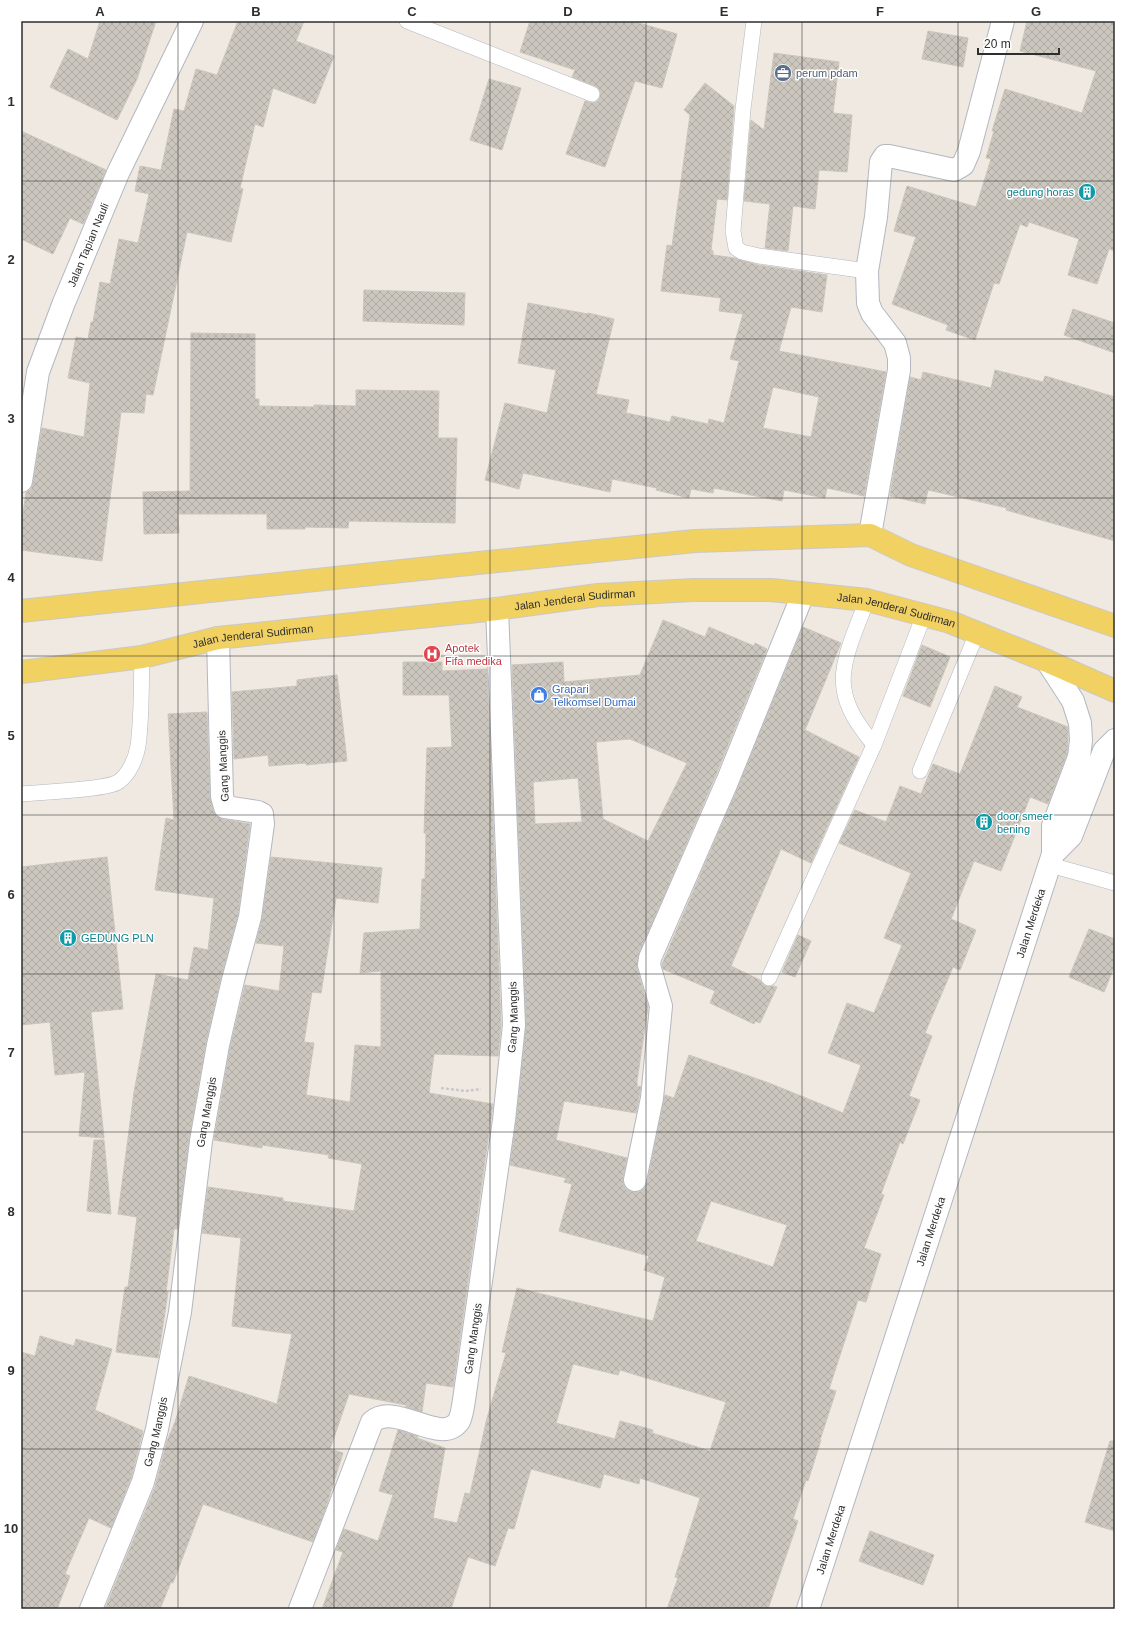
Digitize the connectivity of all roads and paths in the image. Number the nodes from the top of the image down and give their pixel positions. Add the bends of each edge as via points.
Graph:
1 (192, 21) edge
2 (407, 21) edge
3 (754, 21) edge
4 (1003, 21) edge
5 (592, 94) dead end
6 (867, 271) junction
7 (21, 481) edge
8 (870, 534) junction
9 (803, 594) junction
10 (867, 600) junction
11 (497, 609) junction
12 (21, 612) edge
13 (924, 615) junction
14 (1115, 625) edge
15 (977, 633) junction
16 (218, 638) junction
17 (142, 657) junction
18 (1047, 661) junction
19 (21, 672) edge
20 (1115, 692) edge
21 (1115, 740) edge
22 (874, 745) junction
23 (920, 771) dead end
24 (21, 794) edge
25 (1052, 860) junction
26 (1115, 884) edge
27 (769, 978) dead end
28 (508, 1080) junction
29 (441, 1088) dead end
30 (635, 1180) dead end
31 (91, 1609) edge
32 (300, 1609) edge
33 (808, 1609) edge

1 - 7 street, Jalan Tapian Nauli via 118,173 38,372
2 - 5 lane
3 - 6 lane via 733,223 736,248 759,256
4 - 6 street via 969,151 963,165 954,170 889,156 883,158
6 - 8 street via 868,303 895,344 899,358
8 - 12 main road via 695,541
8 - 14 main road via 911,555
9 - 10 main road, Jalan Jenderal Sudirman
9 - 11 main road, Jalan Jenderal Sudirman via 771,590 710,590 598,595
9 - 30 street via 727,782 650,958 661,1006 652,1098
10 - 13 main road, Jalan Jenderal Sudirman
10 - 22 lane via 844,668 844,689 854,718
11 - 16 main road, Jalan Jenderal Sudirman
11 - 28 street, Gang Manggis via 514,1025
13 - 15 main road, Jalan Jenderal Sudirman
13 - 22 lane
15 - 18 main road, Jalan Jenderal Sudirman
15 - 23 lane
16 - 17 main road, Jalan Jenderal Sudirman
16 - 31 street, Gang Manggis via 222,796 225,807 262,814 263,824 250,917 218,1045 201,1141 180,1312 157,1429 143,1482
17 - 19 main road, Jalan Jenderal Sudirman
17 - 24 lane via 138,746 133,763 125,775 117,783 99,787
18 - 20 main road, Jalan Jenderal Sudirman
18 - 25 street, Jalan Merdeka via 1073,701 1080,723 1081,740 1079,756 1053,826
21 - 25 street, Jalan Merdeka via 1104,751 1071,836
22 - 27 lane
25 - 26 lane
25 - 33 street, Jalan Merdeka
28 - 29 path via 491,1088 466,1091
28 - 32 street, Gang Manggis via 464,1400 459,1420 450,1429 440,1429 396,1417 377,1417 372,1422

